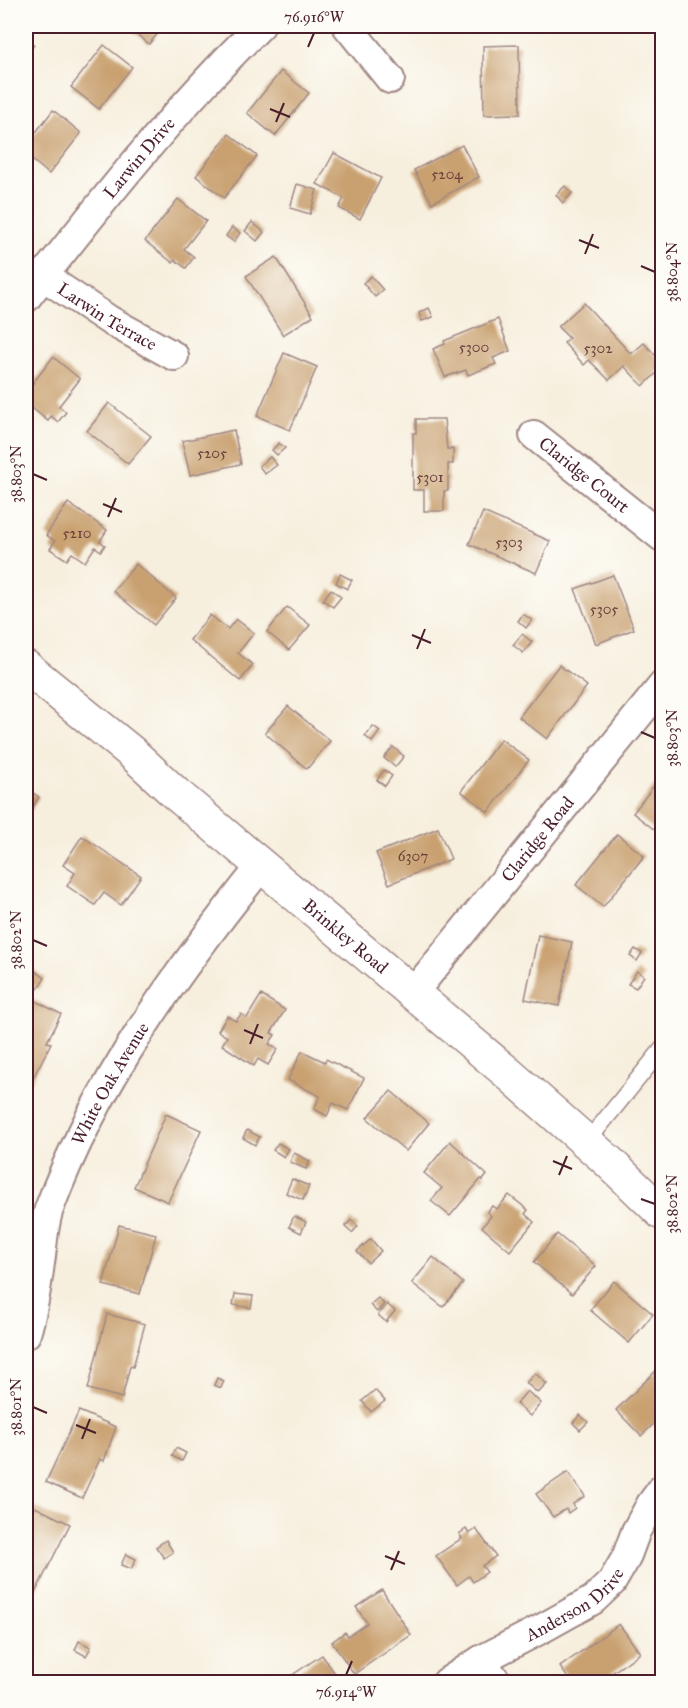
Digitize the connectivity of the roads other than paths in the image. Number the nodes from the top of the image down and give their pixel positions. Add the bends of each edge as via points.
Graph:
1 (260, 26) edge
2 (347, 26) edge
3 (390, 79) dead end
4 (43, 276) junction
5 (26, 298) edge
6 (174, 356) dead end
7 (534, 435) dead end
8 (663, 537) edge
9 (26, 667) edge
10 (663, 686) edge
11 (262, 865) junction
12 (412, 993) junction
13 (663, 1049) edge
14 (587, 1142) junction
15 (663, 1213) edge
16 (26, 1334) edge
17 (663, 1489) edge
18 (481, 1660) junction
19 (447, 1683) edge
20 (497, 1683) edge

1 - 4 street, Larwin Drive via 147,147
2 - 3 street
4 - 5 street, Larwin Drive
4 - 6 street, Larwin Terrace via 109,320
7 - 8 street, Claridge Court
9 - 11 main road, Brinkley Road
10 - 12 street, Claridge Road
11 - 12 main road, Brinkley Road
11 - 16 street, White Oak Avenue via 156,1007 95,1108 45,1220
12 - 14 main road, Brinkley Road
13 - 14 lane
14 - 15 main road, Brinkley Road
17 - 18 street, Anderson Drive via 636,1531 612,1582 593,1600
18 - 19 street, Anderson Drive
18 - 20 street

